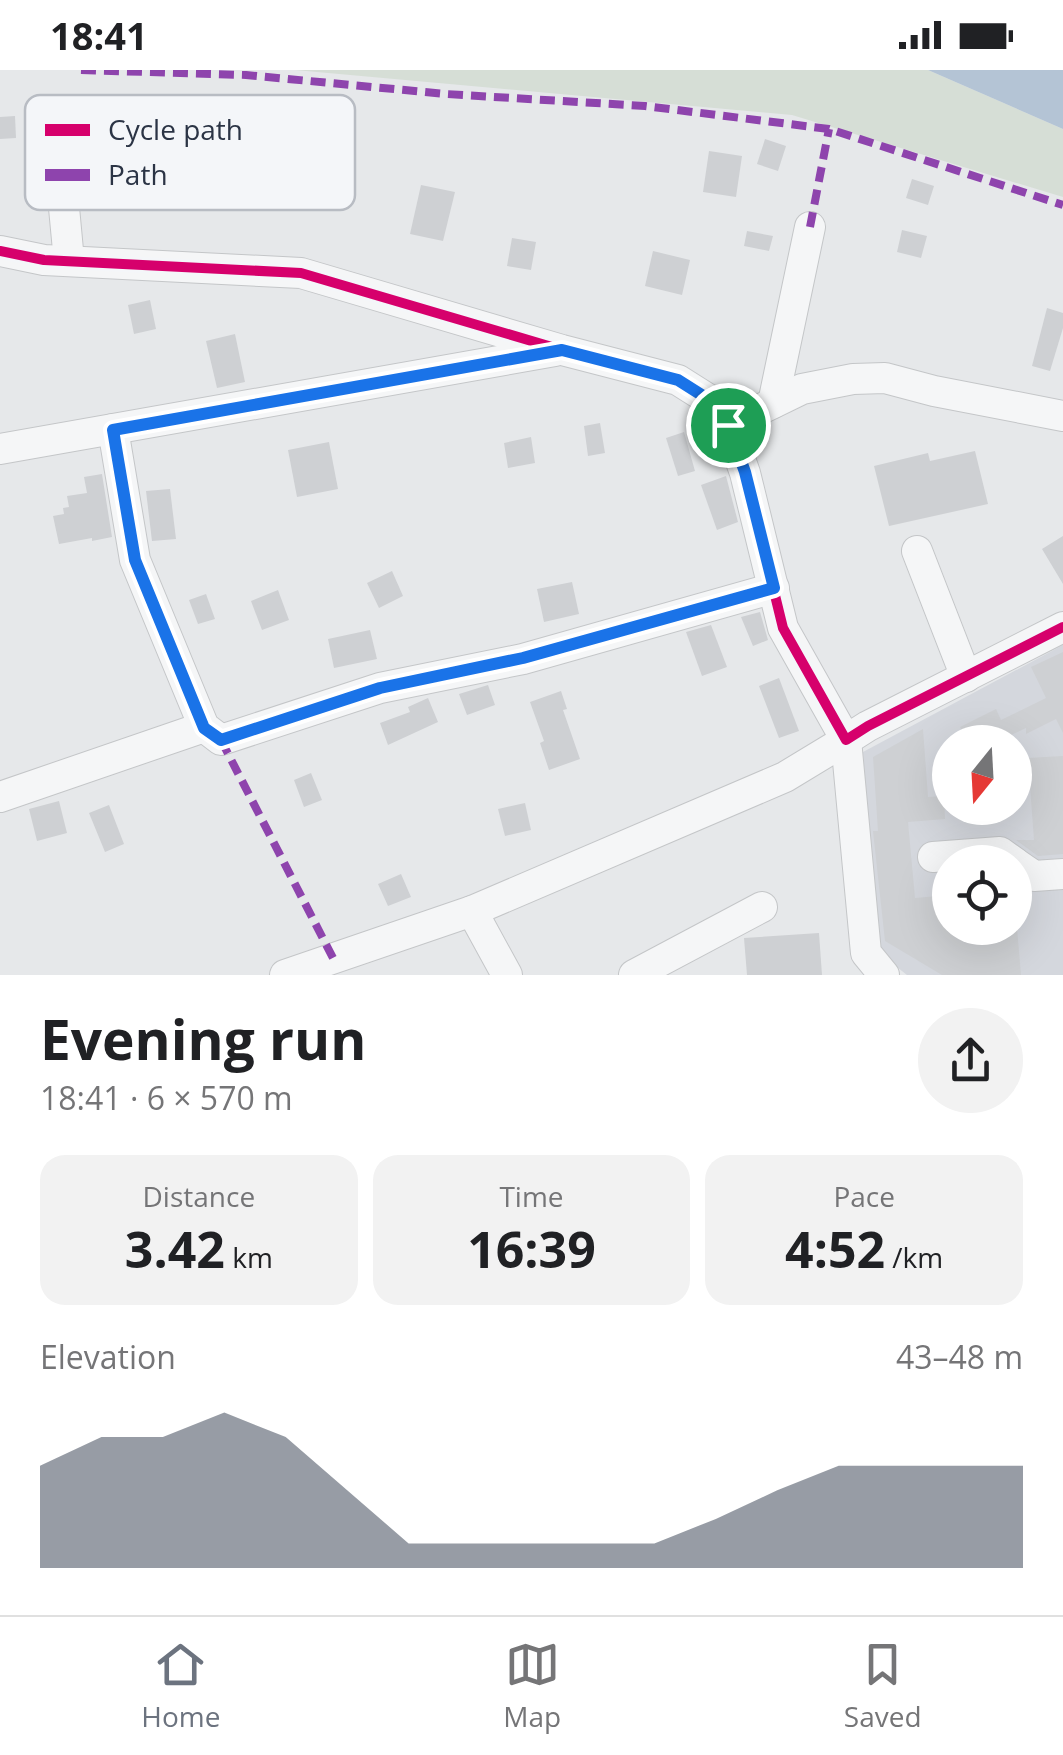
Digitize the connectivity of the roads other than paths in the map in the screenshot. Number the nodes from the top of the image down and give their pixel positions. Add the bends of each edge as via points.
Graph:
1 (64, 210) edge
2 (810, 227) dead end
3 (0, 251) edge
4 (69, 261) junction
5 (562, 350) junction
6 (773, 403) junction
7 (1063, 416) edge
8 (728, 425) junction
9 (113, 430) junction
10 (0, 449) edge
11 (917, 551) dead end
12 (774, 588) junction
13 (1063, 628) edge
14 (966, 677) junction
15 (204, 728) junction
16 (846, 740) junction
17 (0, 797) edge
18 (1063, 874) edge
19 (1032, 875) edge
20 (762, 908) dead end
21 (472, 910) junction
22 (286, 975) edge
23 (507, 975) edge
24 (634, 975) edge
25 (884, 975) edge

1 - 4 street
2 - 6 street
3 - 4 street
4 - 5 street via 301,273
5 - 8 street via 678,380 708,399
5 - 9 street
6 - 7 street via 802,388 885,378
6 - 8 street
8 - 12 street
9 - 10 street
9 - 15 street via 135,560
11 - 14 street
12 - 15 street via 523,658 380,688 221,740
12 - 16 street via 783,628
13 - 14 street
14 - 16 street
15 - 17 street
16 - 21 street via 785,776
16 - 25 street via 866,953
18 - 19 street
20 - 24 street
21 - 22 street
21 - 23 street

